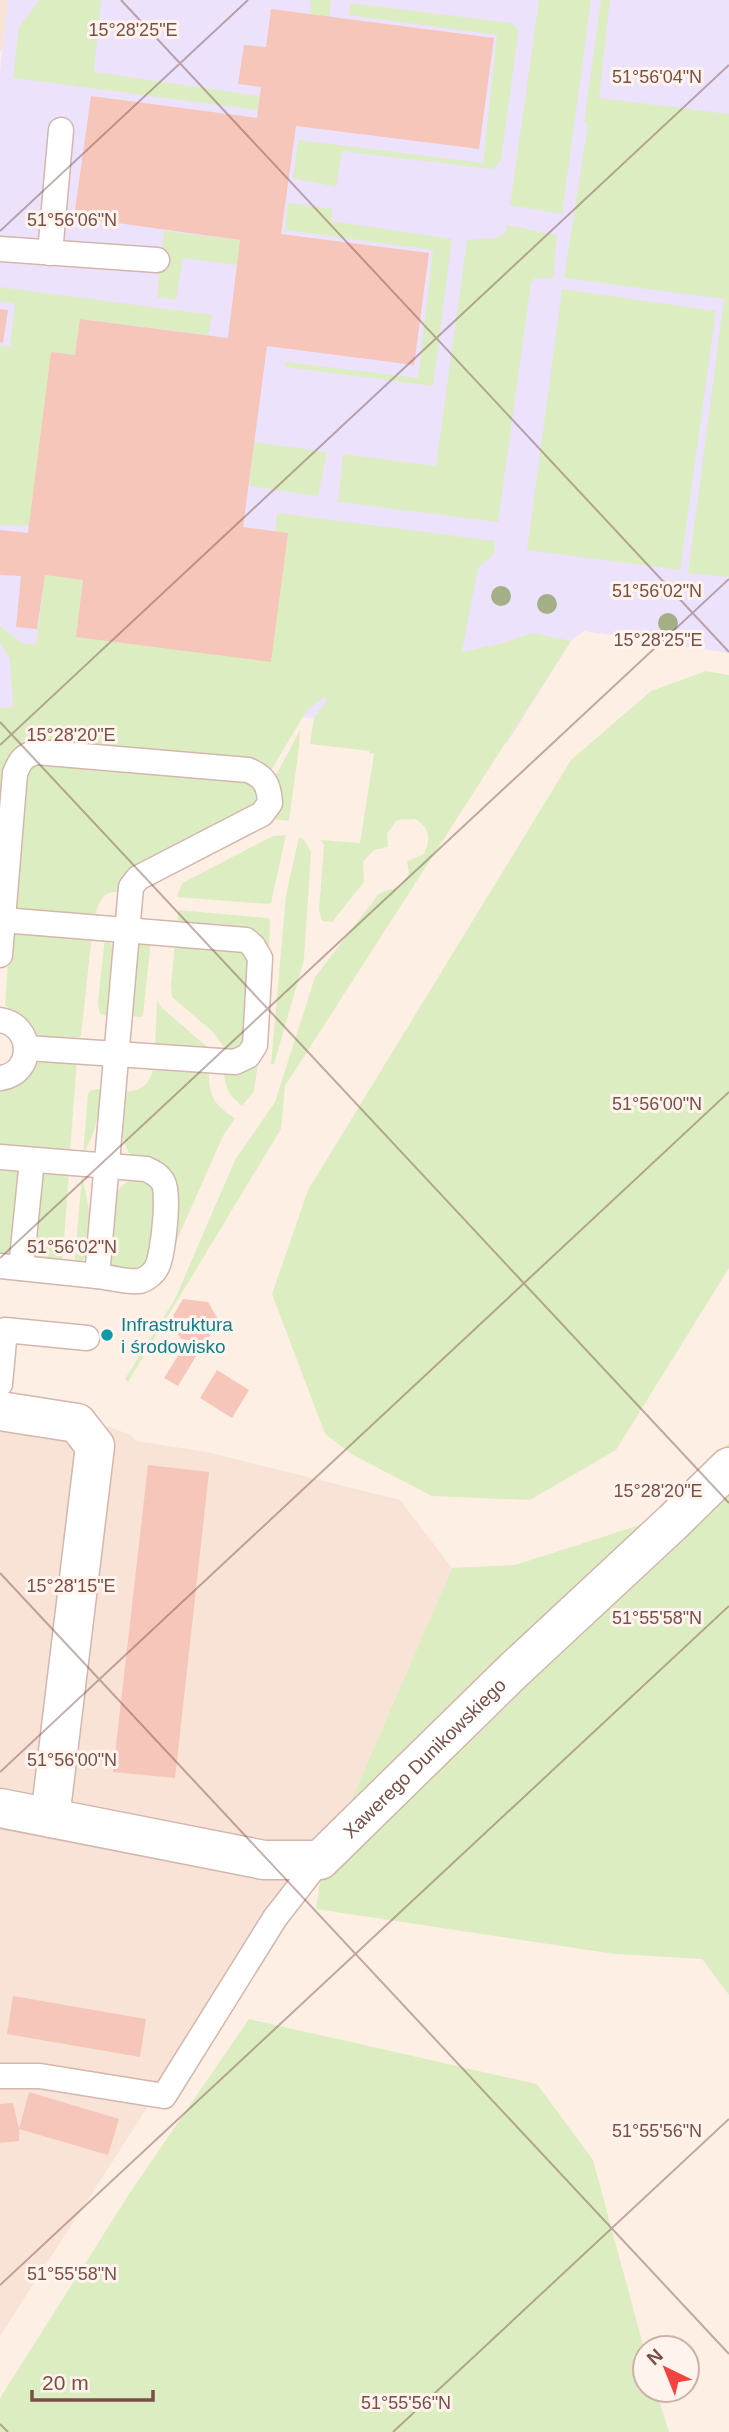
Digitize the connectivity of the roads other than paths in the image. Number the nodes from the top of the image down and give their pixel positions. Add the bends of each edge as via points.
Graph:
1 (61, 130) dead end
2 (0, 249) edge
3 (50, 253) junction
4 (157, 260) dead end
5 (3, 920) junction
6 (128, 930) junction
7 (0, 955) edge
8 (0, 1020) edge
9 (27, 1048) junction
10 (116, 1054) junction
11 (0, 1078) edge
12 (0, 1157) edge
13 (32, 1160) junction
14 (107, 1165) junction
15 (10, 1267) edge
16 (97, 1276) junction
17 (2, 1330) edge
18 (88, 1338) dead end
19 (0, 1384) edge
20 (0, 1411) edge
21 (729, 1467) edge
22 (0, 1808) edge
23 (50, 1818) junction
24 (320, 1860) junction
25 (0, 2076) edge

1 - 3 lane
2 - 3 lane
3 - 4 lane
5 - 6 lane
5 - 6 lane via 15,773 25,755 36,752 248,770 262,776 270,803 262,814 138,878 131,887
5 - 7 lane
6 - 10 lane
6 - 10 lane via 246,940 253,946 260,958 255,1045 248,1056 235,1062
8 - 9 lane via 20,1030
9 - 10 lane
9 - 11 lane via 21,1066
10 - 14 lane
12 - 13 lane
13 - 14 lane
13 - 15 lane
14 - 16 lane
14 - 16 lane via 146,1169 165,1183 167,1195 156,1268 141,1281
15 - 16 lane
17 - 18 lane
17 - 19 lane
20 - 23 street via 77,1423 95,1446
21 - 24 street, Xawerego Dunikowskiego
22 - 23 street
23 - 24 street via 264,1860
24 - 25 lane via 275,1918 164,2096 40,2076

